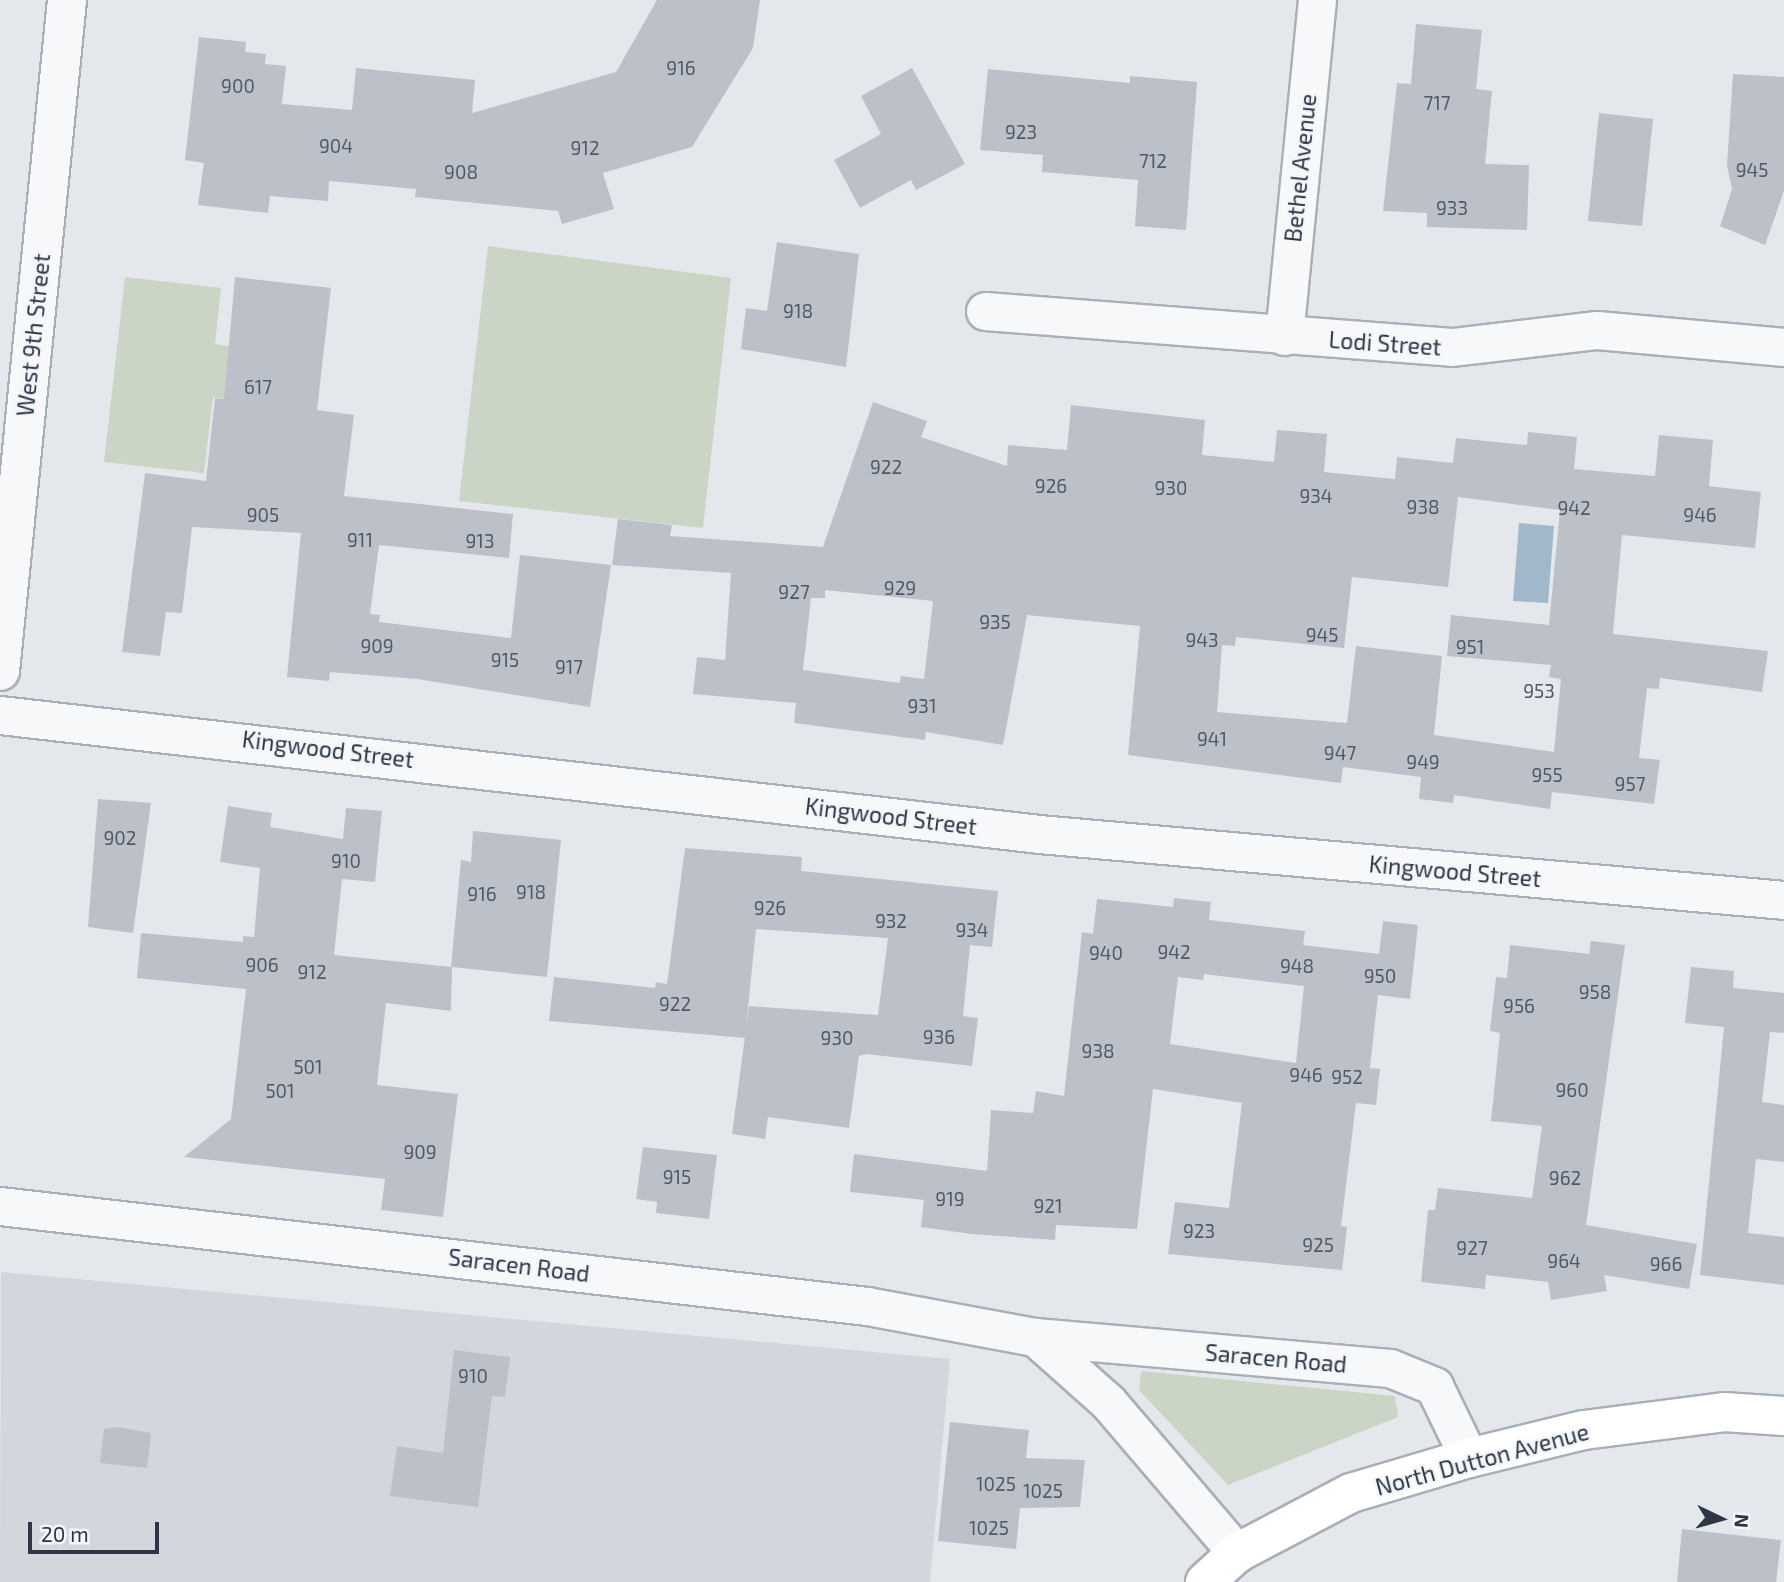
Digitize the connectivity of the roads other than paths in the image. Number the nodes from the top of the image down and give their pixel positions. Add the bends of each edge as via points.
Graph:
1 (66, 0) edge
2 (1317, 0) edge
3 (985, 311) dead end
4 (1284, 336) junction
5 (1784, 347) edge
6 (0, 671) edge
7 (0, 715) edge
8 (1784, 900) edge
9 (0, 1206) edge
10 (1035, 1337) junction
11 (1784, 1416) edge
12 (1468, 1458) junction
13 (1237, 1553) junction
14 (1205, 1582) edge

1 - 6 street, West 9th Street
2 - 4 street, Bethel Avenue
3 - 4 street, Lodi Street
4 - 5 street, Lodi Street via 1452,347 1597,330
7 - 8 street, Kingwood Street via 1039,834
9 - 10 street, Saracen Road via 867,1306
10 - 12 street, Saracen Road via 1390,1368 1434,1386
10 - 13 street via 1108,1402
11 - 12 main road, North Dutton Avenue via 1724,1412 1584,1430
12 - 13 main road, North Dutton Avenue via 1351,1493
13 - 14 main road, North Dutton Avenue

